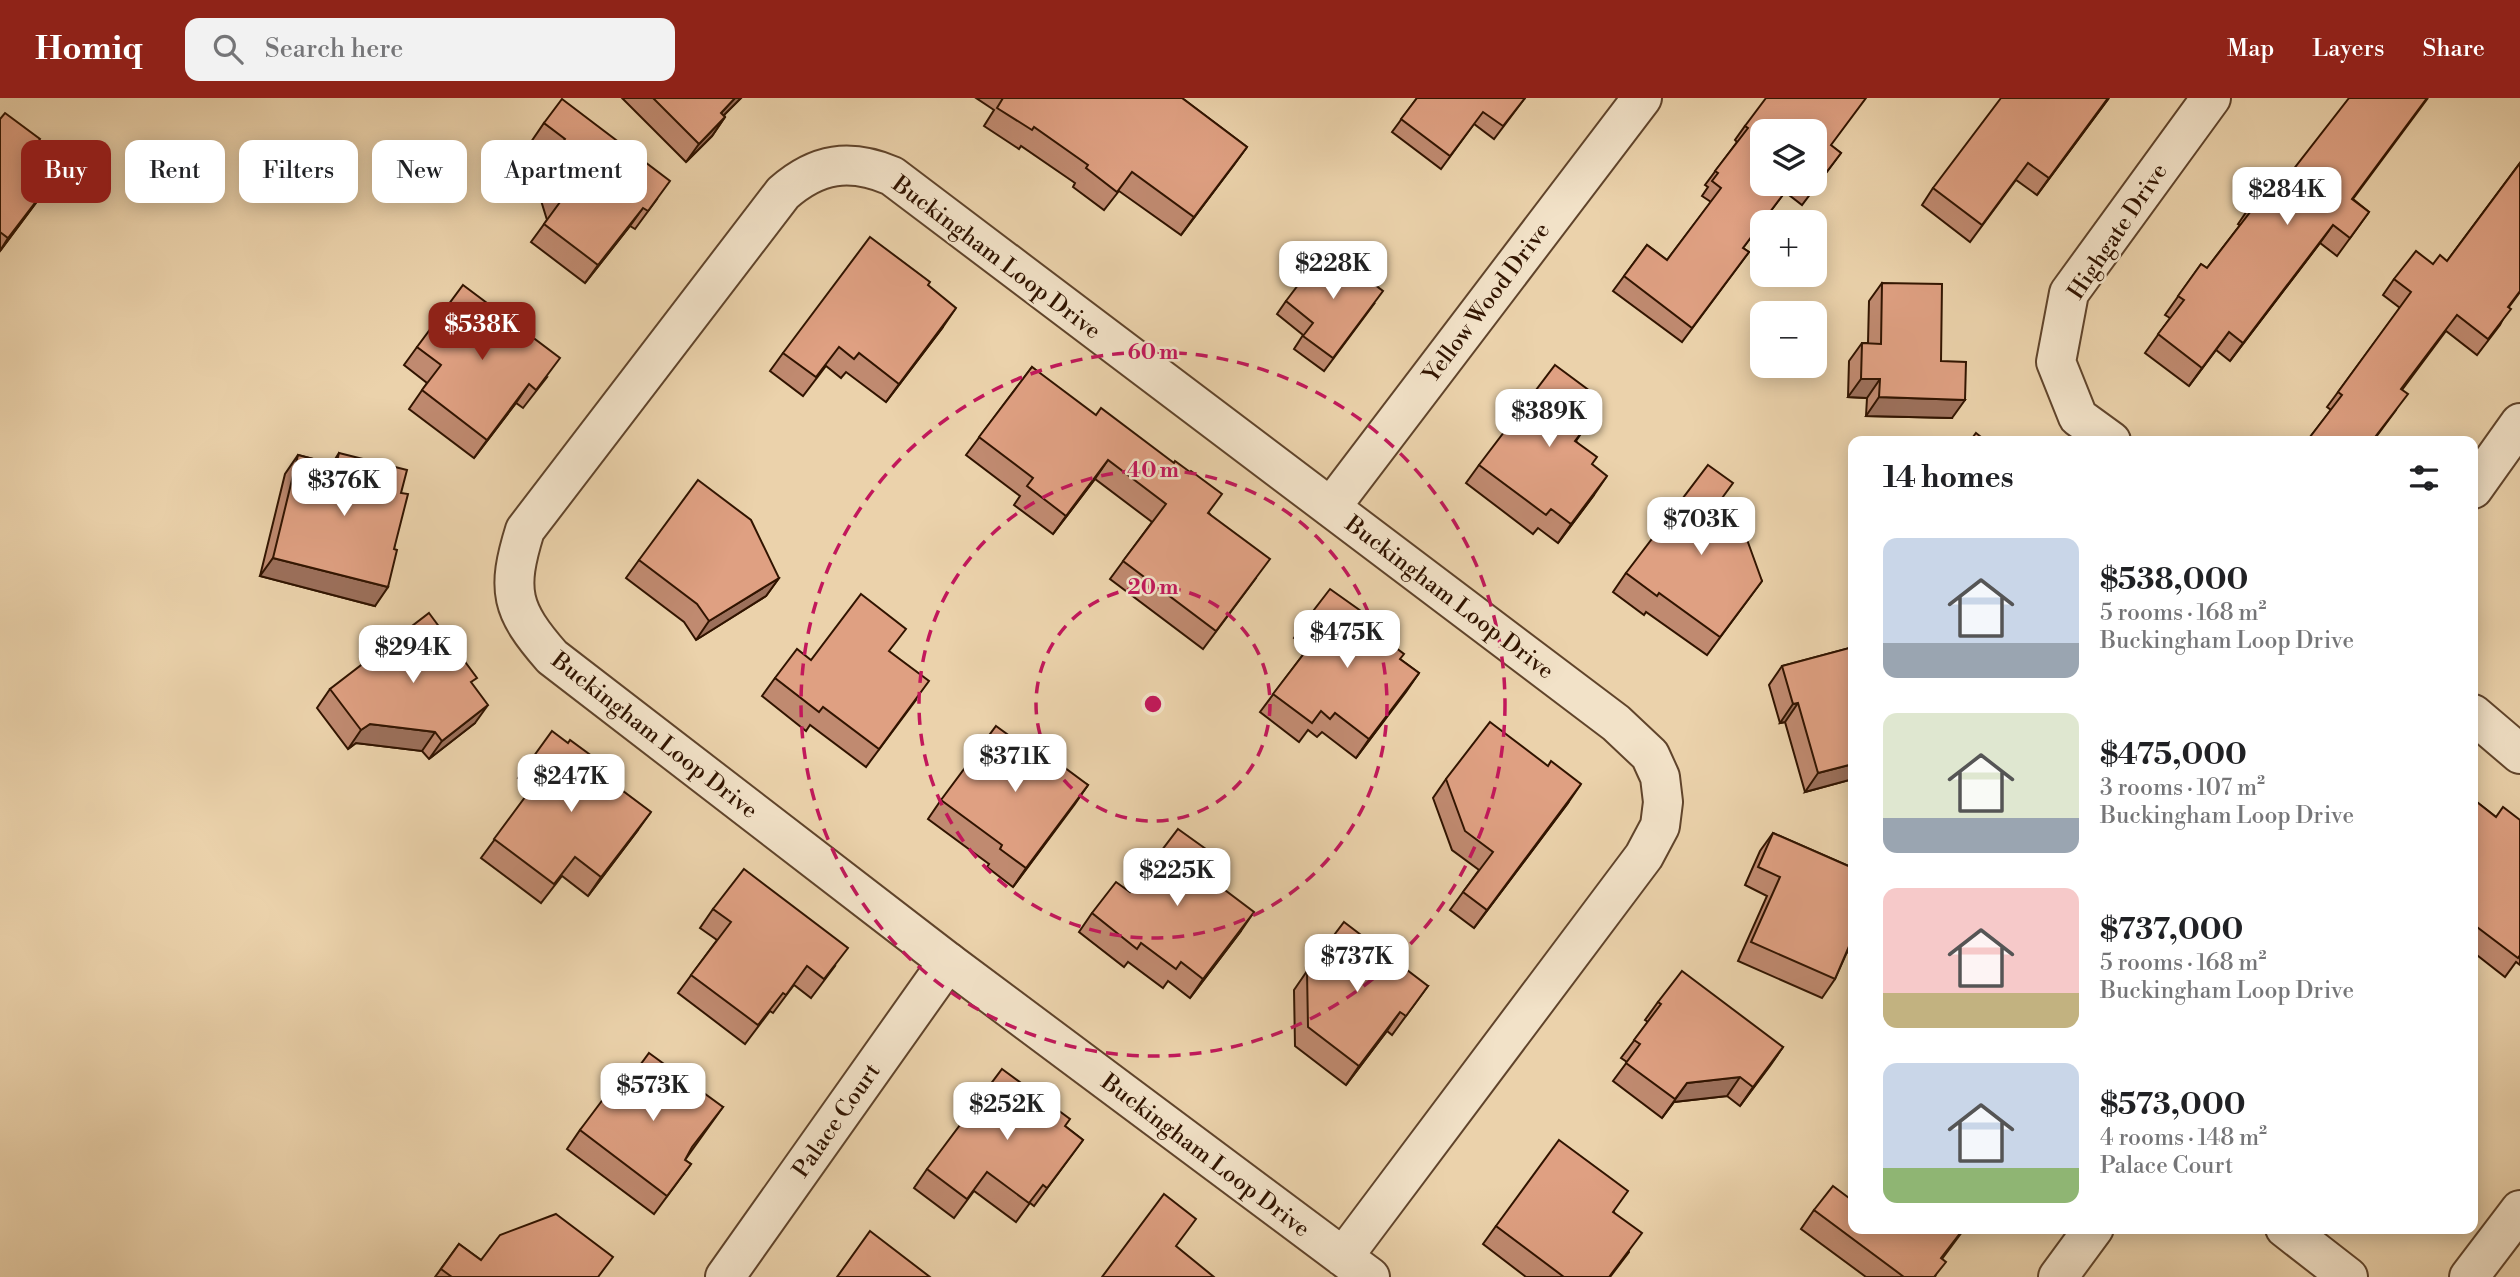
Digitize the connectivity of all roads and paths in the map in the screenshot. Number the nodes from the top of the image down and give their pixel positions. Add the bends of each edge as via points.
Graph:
1 (1642, 98) edge
2 (2211, 98) edge
3 (2520, 424) edge
4 (2104, 436) edge
5 (2478, 482) edge
6 (1331, 507) junction
7 (2478, 718) edge
8 (2520, 754) edge
9 (948, 962) junction
10 (2520, 1210) edge
11 (2090, 1234) edge
12 (2293, 1234) edge
13 (1356, 1267) edge
14 (2059, 1275) edge
15 (724, 1277) edge
16 (2348, 1277) edge
17 (2469, 1277) edge

1 - 6 street, Yellow Wood Drive
2 - 4 street, Highgate Drive via 2069,293 2056,362 2078,417
3 - 5 street
6 - 9 street, Buckingham Loop Drive via 892,176 869,166 821,169 783,193 525,530 514,571 518,611 552,657
6 - 13 street, Buckingham Loop Drive via 1616,723 1650,755 1660,777 1663,802 1660,825 1644,856
7 - 8 street
9 - 13 street, Buckingham Loop Drive
9 - 15 street, Palace Court
10 - 17 street
11 - 14 street
12 - 16 street

